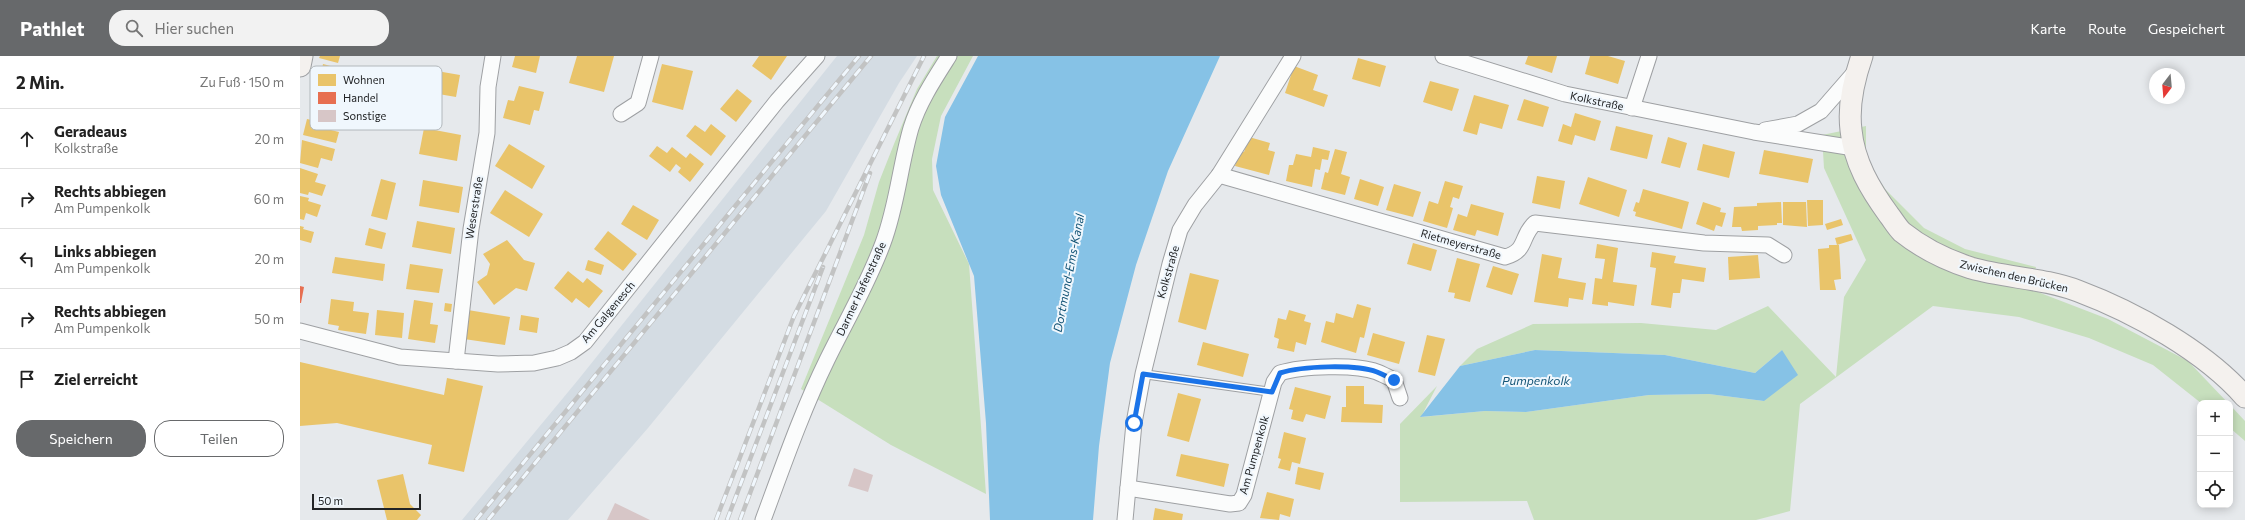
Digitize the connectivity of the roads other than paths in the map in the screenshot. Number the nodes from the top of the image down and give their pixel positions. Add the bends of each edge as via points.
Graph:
1 (302, 56) edge
2 (493, 56) edge
3 (650, 56) edge
4 (817, 56) edge
5 (949, 56) edge
6 (1293, 56) edge
7 (1443, 56) edge
8 (1649, 56) edge
9 (1859, 63) edge
10 (300, 66) edge
11 (1632, 108) junction
12 (621, 114) dead end
13 (1754, 132) junction
14 (1854, 148) junction
15 (1219, 175) junction
16 (1784, 255) dead end
17 (300, 331) edge
18 (456, 361) junction
19 (1143, 374) junction
20 (1272, 392) junction
21 (2245, 397) edge
22 (1400, 398) dead end
23 (1128, 488) junction
24 (763, 520) edge
25 (1125, 520) edge

1 - 10 street
2 - 18 street, Weserstraße via 488,87 486,133 470,229
3 - 12 street via 638,103
4 - 18 street, Am Galgenesch via 777,100 585,342 571,352 534,363
5 - 24 street, Darmer Hafenstraße via 911,126 884,241 806,407
6 - 15 street, Kolkstraße
7 - 11 street, Kolkstraße via 1565,94
8 - 11 street
9 - 13 street, Kolkstraße via 1821,111 1798,124
9 - 14 street, Zwischen den Brücken via 1851,98 1850,130
11 - 13 street, Kolkstraße
13 - 14 street, Kolkstraße
14 - 21 street, Zwischen den Brücken via 1865,178 1901,231 1935,254 1972,268 2076,290 2121,310 2208,361
15 - 16 street, Rietmeyerstraße via 1505,257 1516,254 1521,249 1528,229 1535,223 1704,243 1768,245
15 - 19 street, Kolkstraße via 1195,205 1180,230
17 - 18 street, Am Galgenesch via 400,358
19 - 20 lane
19 - 23 street, Kolkstraße via 1134,423
20 - 22 street, Am Pumpenkolk via 1280,373 1294,369 1355,368 1376,372 1394,380
20 - 23 street, Am Pumpenkolk via 1244,495 1239,503 1230,504
23 - 25 street, Kolkstraße

